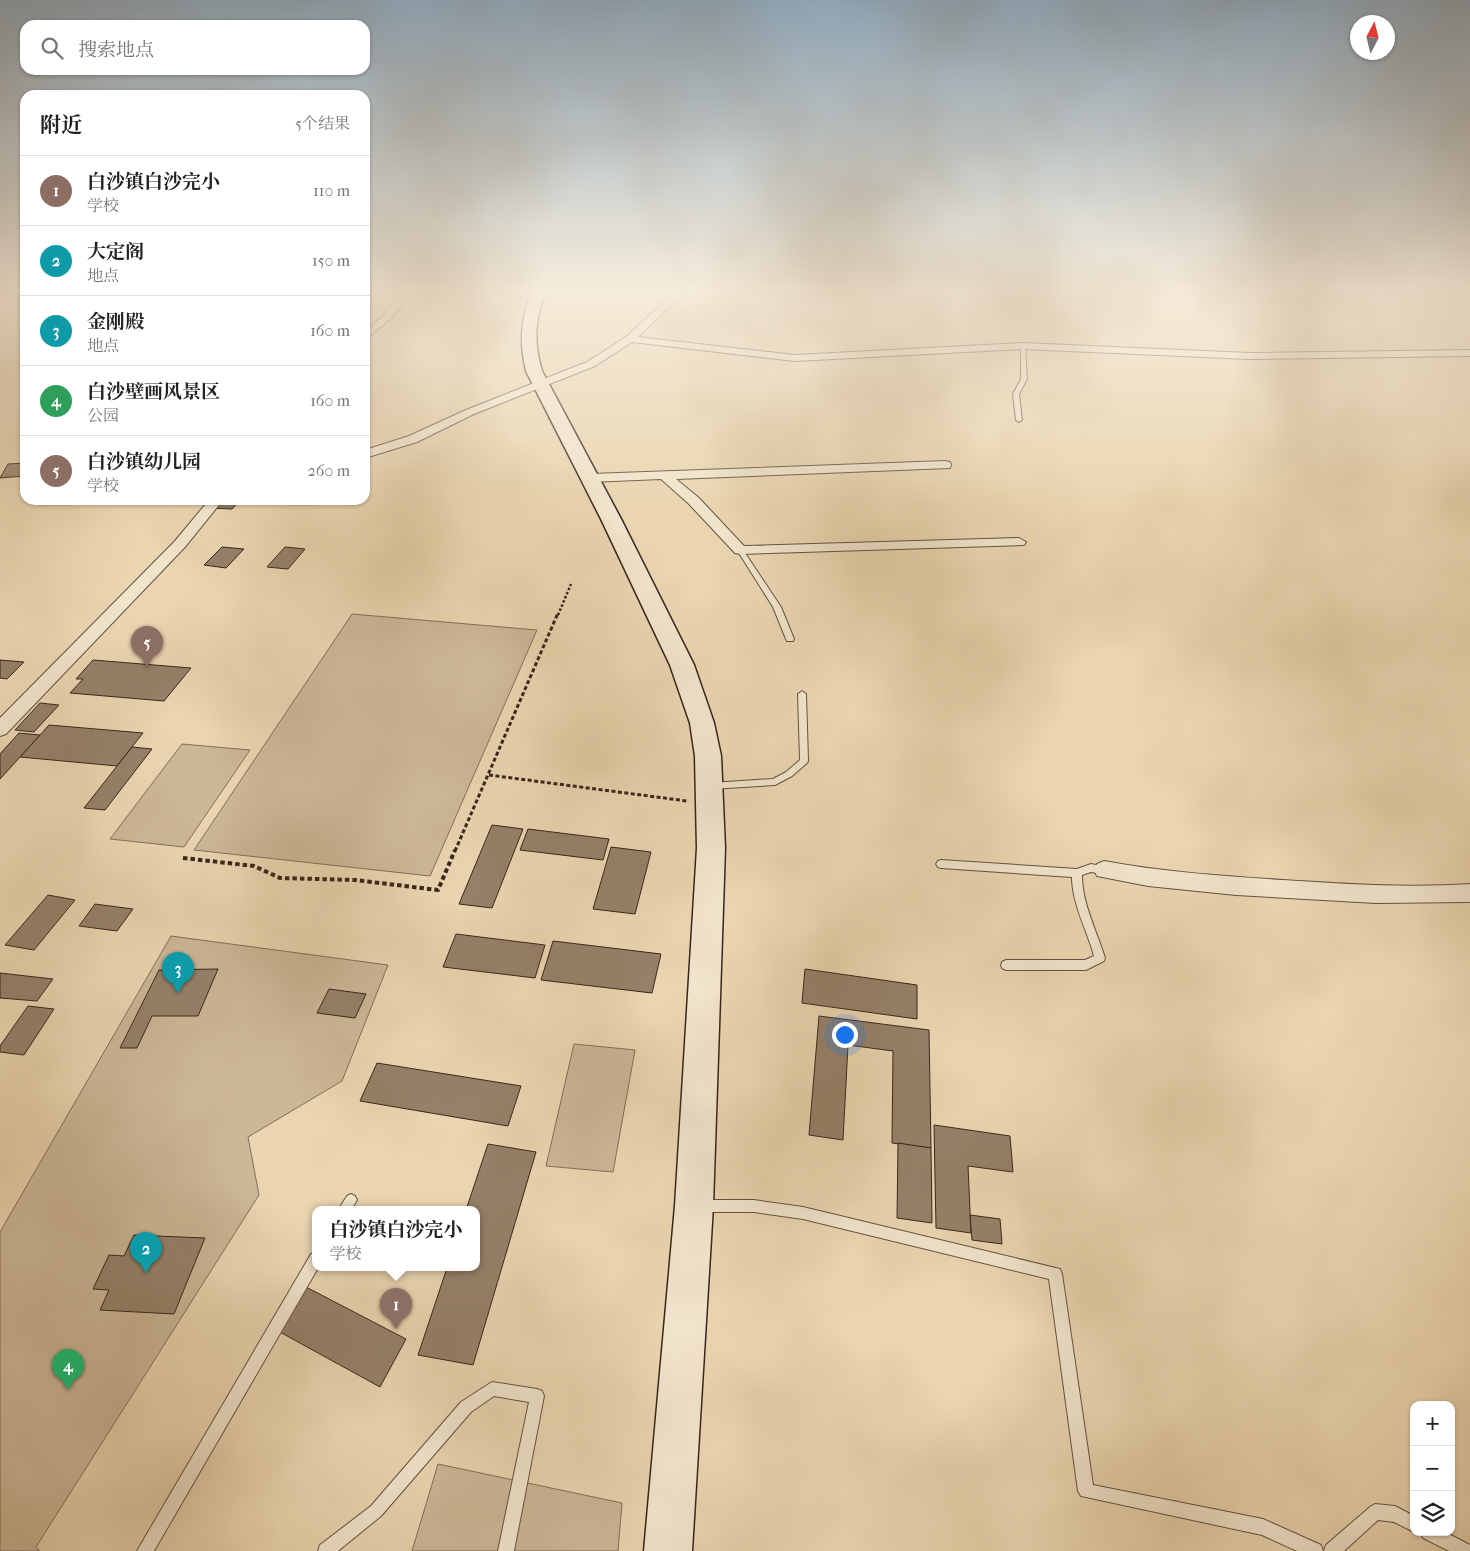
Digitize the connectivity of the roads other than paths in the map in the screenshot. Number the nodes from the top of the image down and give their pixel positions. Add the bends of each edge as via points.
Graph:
1 (533, 362) edge
2 (594, 362) edge
3 (1023, 362) edge
4 (542, 386) junction
5 (1019, 420) dead end
6 (370, 452) edge
7 (945, 465) dead end
8 (664, 476) junction
9 (590, 478) junction
10 (212, 505) edge
11 (1019, 542) dead end
12 (740, 550) junction
13 (790, 639) dead end
14 (802, 694) dead end
15 (0, 729) edge
16 (710, 795) junction
17 (941, 864) dead end
18 (1104, 870) joint
19 (1077, 873) junction
20 (1470, 893) edge
21 (1006, 965) dead end
22 (694, 1206) junction
23 (312, 1266) edge
24 (1410, 1522) edge
25 (1436, 1536) edge
26 (145, 1551) edge
27 (326, 1551) edge
28 (506, 1551) edge
29 (668, 1551) edge
30 (1316, 1551) edge
31 (1332, 1551) edge
32 (1464, 1551) edge

1 - 4 main road
2 - 4 street
3 - 5 lane via 1024,379 1016,394
4 - 6 street via 470,412 413,439
4 - 9 main road
7 - 8 street
8 - 9 street
8 - 12 street via 700,506
9 - 16 main road via 686,674 702,723
10 - 15 street via 154,572
11 - 12 street
12 - 13 lane via 777,607
14 - 16 lane via 804,761 775,782
16 - 22 main road
17 - 19 lane
18 - 19 lane via 1091,868
18 - 20 street via 1179,882 1379,896 1427,897
19 - 21 lane via 1075,886 1100,958 1086,965
22 - 29 main road
22 - 30 lane via 754,1206 803,1213 1055,1274 1086,1491 1263,1527
23 - 26 lane
24 - 31 lane via 1395,1514 1375,1512
25 - 32 lane
27 - 28 lane via 376,1511 466,1407 492,1389 537,1396

